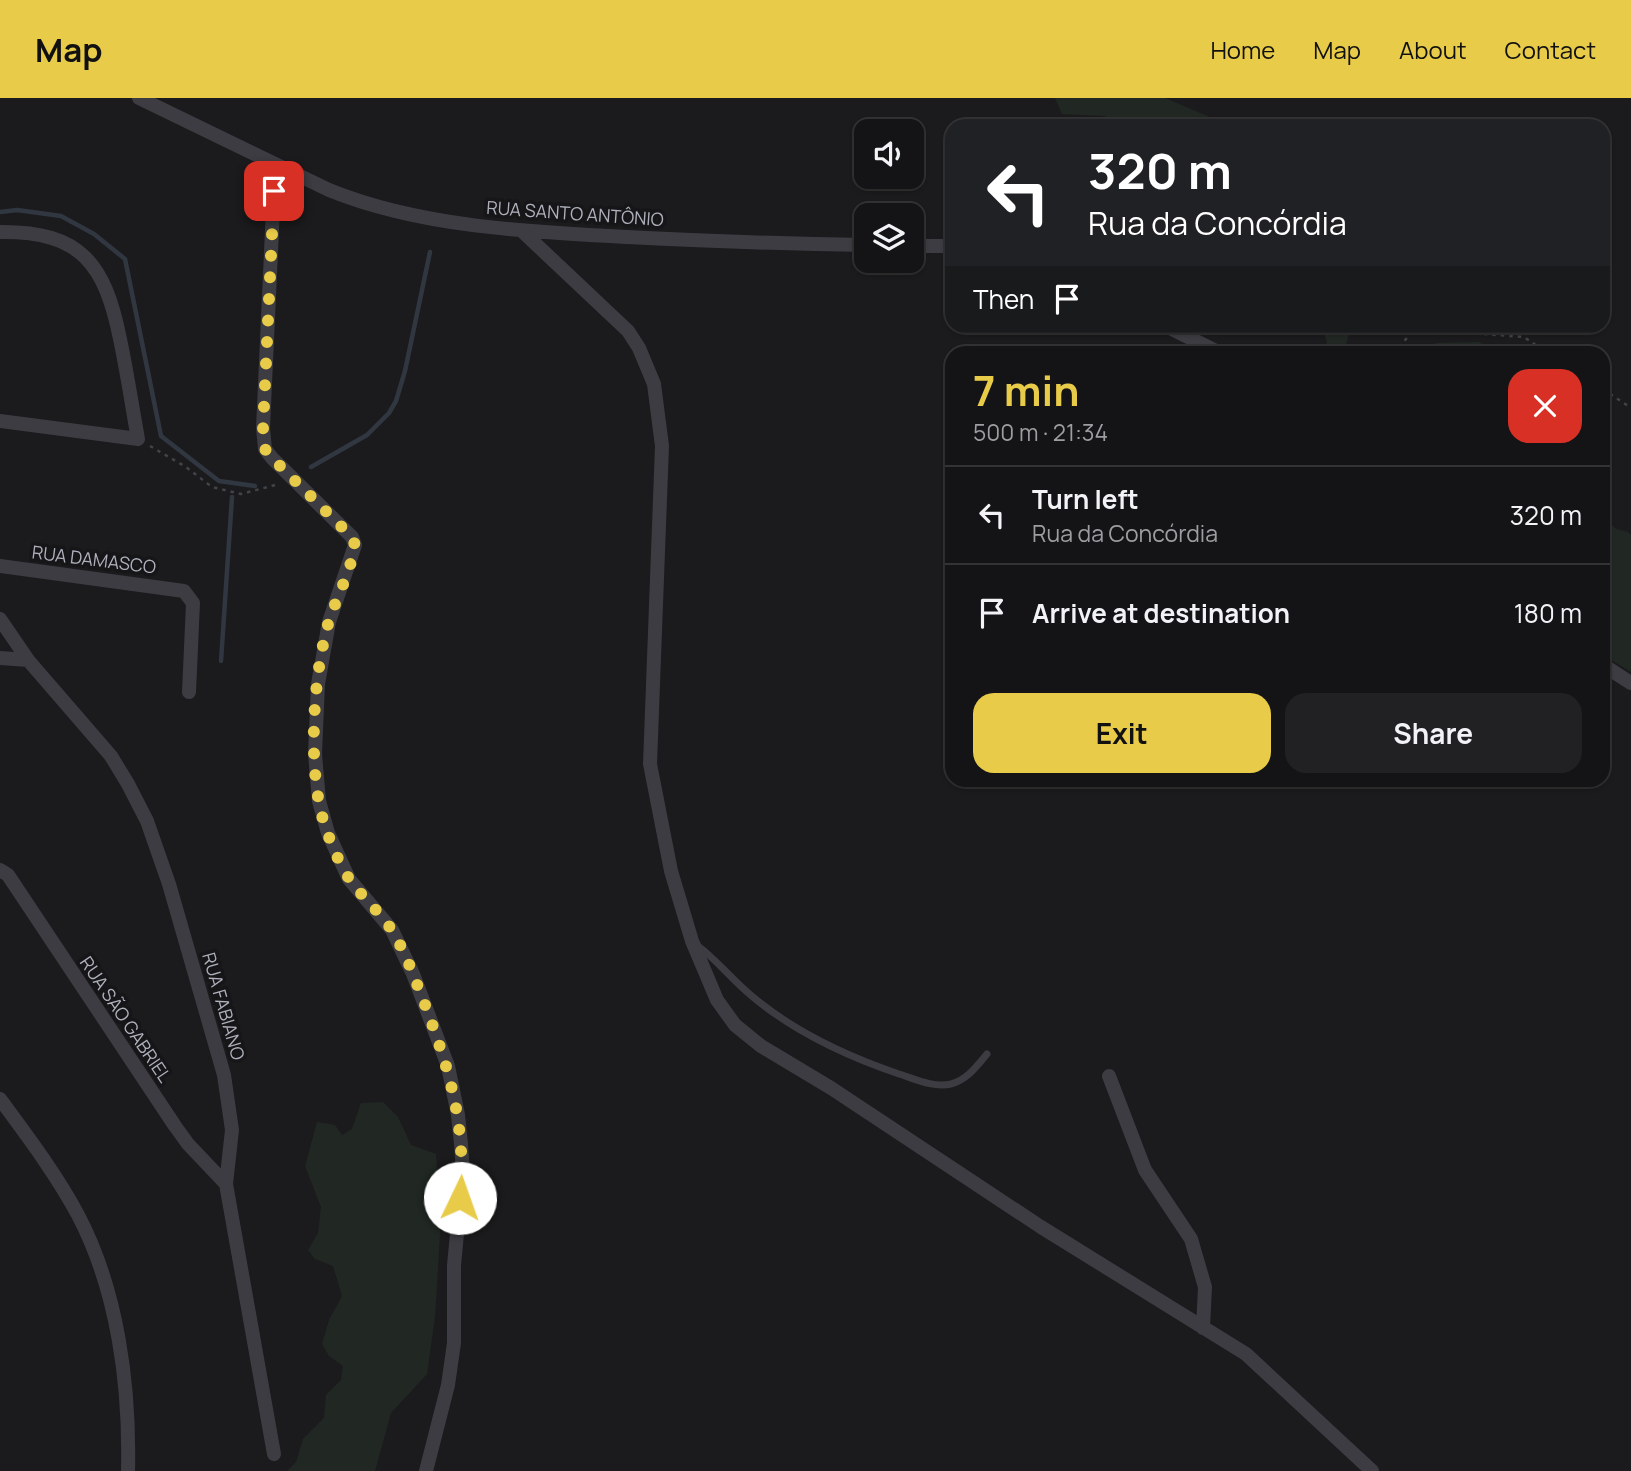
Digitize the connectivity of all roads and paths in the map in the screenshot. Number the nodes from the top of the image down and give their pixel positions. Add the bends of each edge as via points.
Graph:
1 (139, 98) edge
2 (275, 164) junction
3 (0, 232) edge
4 (523, 232) junction
5 (854, 245) edge
6 (924, 246) edge
7 (945, 246) edge
8 (1180, 333) edge
9 (1462, 333) edge
10 (1206, 346) edge
11 (1537, 346) edge
12 (1610, 394) edge
13 (1631, 408) edge
14 (0, 421) edge
15 (138, 439) junction
16 (292, 480) junction
17 (0, 566) edge
18 (0, 620) edge
19 (0, 657) edge
20 (28, 660) junction
21 (1610, 670) edge
22 (1631, 683) edge
23 (190, 692) dead end
24 (0, 870) edge
25 (692, 941) junction
26 (987, 1054) dead end
27 (1109, 1076) dead end
28 (0, 1099) edge
29 (226, 1184) junction
30 (1203, 1328) junction
31 (274, 1454) dead end
32 (128, 1471) edge
33 (426, 1471) edge
34 (1372, 1471) edge

1 - 2 street, RUA SANTO ANTÔNIO
2 - 4 street, RUA SANTO ANTÔNIO via 359,203
2 - 16 street via 264,439 265,449
3 - 15 street via 44,234 66,243 88,258 103,280 114,309
4 - 5 street, RUA SANTO ANTÔNIO
4 - 25 street via 628,331 654,384 662,446 650,764 671,871
6 - 7 street
8 - 10 street
9 - 11 path via 1524,337
12 - 13 path
14 - 15 street
15 - 16 path via 212,487 241,494
16 - 33 street via 355,545 329,622 318,684 315,754 323,817 349,879 392,930 413,974 448,1066 458,1115 463,1172 454,1265 454,1343
17 - 23 street, RUA DAMASCO via 184,591 193,603
18 - 20 street, RUA FABIANO
19 - 20 street
20 - 29 street, RUA FABIANO via 111,756 147,821 223,1075 232,1130
21 - 22 street
24 - 29 street, RUA SÃO GABRIEL via 8,875 175,1126
25 - 26 lane via 789,1025 885,1069 931,1084 951,1084 969,1075
25 - 30 street via 718,1000 735,1025 761,1046
27 - 30 street via 1145,1170 1191,1239 1205,1287
28 - 32 street via 49,1165 79,1216 103,1273 122,1368
29 - 31 street, RUA FABIANO
30 - 34 street via 1245,1354

